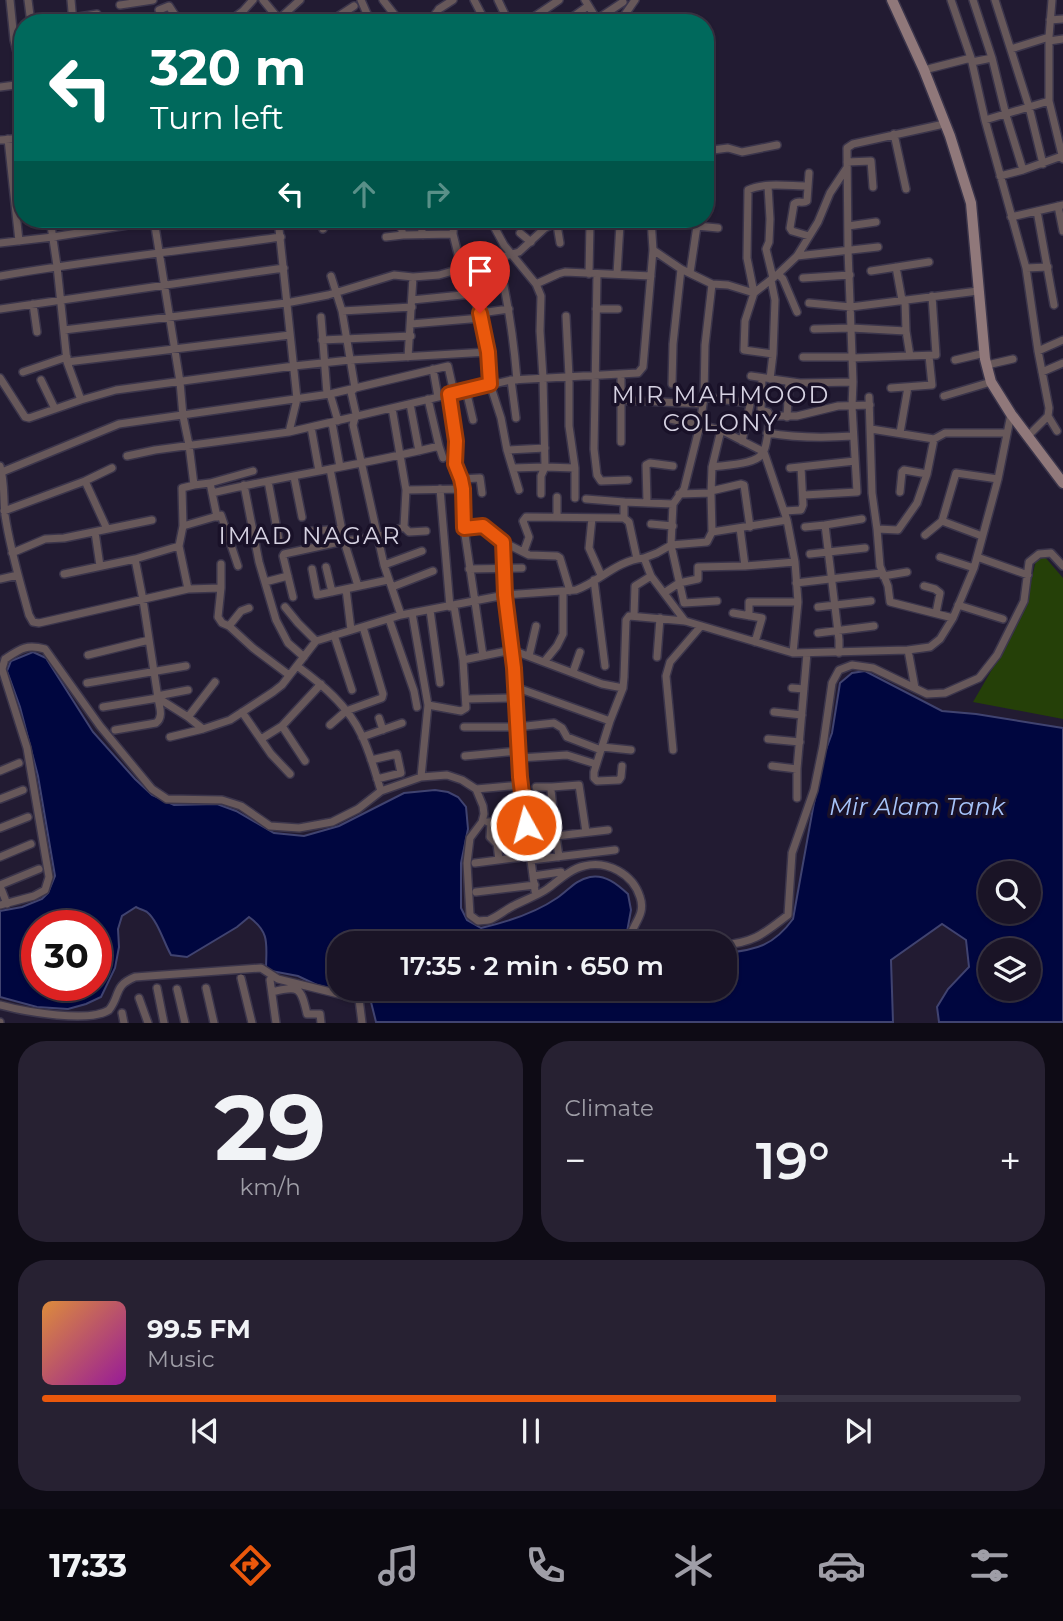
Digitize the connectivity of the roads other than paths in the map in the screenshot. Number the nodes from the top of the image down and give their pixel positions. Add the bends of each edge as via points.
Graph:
1 (10, 0) edge
2 (155, 0) edge
3 (253, 0) edge
4 (263, 0) edge
5 (300, 0) edge
6 (435, 0) edge
7 (453, 0) edge
8 (559, 0) edge
9 (635, 0) edge
10 (891, 0) edge
11 (951, 0) edge
12 (973, 0) edge
13 (995, 0) edge
14 (1052, 0) edge
15 (622, 1) edge
16 (120, 5) dead end
17 (354, 6) dead end
18 (628, 10) junction
19 (243, 11) junction
20 (438, 11) junction
21 (174, 14) edge
22 (239, 14) edge
23 (245, 14) edge
24 (275, 14) edge
25 (287, 14) edge
26 (342, 14) edge
27 (436, 14) edge
28 (439, 14) edge
29 (538, 14) edge
30 (604, 14) edge
31 (625, 14) edge
32 (1063, 19) edge
33 (14, 20) edge
34 (1050, 20) junction
35 (1049, 39) junction
36 (1063, 39) edge
37 (1011, 49) junction
38 (992, 58) junction
39 (972, 60) junction
40 (924, 70) junction
41 (1049, 101) junction
42 (1029, 107) junction
43 (1006, 114) junction
44 (985, 120) junction
45 (944, 124) junction
46 (894, 134) junction
47 (4, 139) edge
48 (777, 145) dead end
49 (714, 150) edge
50 (1063, 158) edge
51 (1043, 164) junction
52 (847, 165) junction
53 (1023, 170) junction
54 (808, 173) dead end
55 (1000, 176) junction
56 (768, 186) junction
57 (808, 186) junction
58 (873, 187) dead end
59 (906, 189) dead end
60 (1060, 206) edge
61 (14, 207) edge
62 (1037, 211) junction
63 (1011, 217) junction
64 (876, 222) dead end
65 (848, 226) junction
66 (714, 227) edge
67 (17, 228) edge
68 (51, 228) edge
69 (101, 228) edge
70 (155, 228) edge
71 (280, 228) edge
72 (401, 228) edge
73 (421, 228) edge
74 (453, 228) edge
75 (495, 228) edge
76 (545, 228) edge
77 (557, 228) edge
78 (590, 228) edge
79 (620, 228) edge
80 (651, 228) edge
81 (697, 228) edge
82 (718, 228) dead end
83 (95, 230) joint
84 (1063, 231) edge
85 (520, 233) dead end
86 (453, 234) junction
87 (403, 235) junction
88 (423, 235) junction
89 (809, 236) junction
90 (52, 237) junction
91 (281, 237) junction
92 (386, 237) dead end
93 (19, 241) junction
94 (531, 242) junction
95 (0, 243) edge
96 (560, 243) dead end
97 (878, 247) dead end
98 (653, 250) junction
99 (848, 250) junction
100 (159, 254) junction
101 (512, 255) junction
102 (797, 256) junction
103 (929, 262) dead end
104 (57, 266) junction
105 (896, 267) junction
106 (1048, 267) junction
107 (284, 268) junction
108 (1026, 268) junction
109 (681, 269) junction
110 (462, 270) junction
111 (871, 271) dead end
112 (501, 272) dead end
113 (690, 273) junction
114 (593, 274) junction
115 (617, 274) junction
116 (850, 275) junction
117 (0, 276) edge
118 (331, 276) dead end
119 (651, 276) junction
120 (413, 277) junction
121 (774, 277) junction
122 (803, 278) dead end
123 (536, 284) junction
124 (712, 284) junction
125 (164, 286) junction
126 (978, 291) junction
127 (338, 292) junction
128 (754, 293) junction
129 (472, 294) junction
130 (932, 296) junction
131 (61, 300) junction
132 (904, 300) junction
133 (286, 303) junction
134 (412, 303) junction
135 (809, 303) dead end
136 (33, 304) junction
137 (1054, 305) dead end
138 (851, 307) junction
139 (0, 309) edge
140 (509, 309) junction
141 (596, 309) junction
142 (618, 309) dead end
143 (342, 311) junction
144 (797, 312) dead end
145 (481, 316) junction
146 (566, 316) dead end
147 (169, 317) junction
148 (321, 317) dead end
149 (411, 324) junction
150 (851, 328) junction
151 (814, 329) dead end
152 (64, 330) junction
153 (1058, 330) dead end
154 (906, 331) junction
155 (37, 332) dead end
156 (290, 335) junction
157 (411, 336) junction
158 (347, 338) junction
159 (322, 340) junction
160 (1063, 340) edge
161 (174, 349) junction
162 (1038, 351) junction
163 (488, 352) junction
164 (985, 353) junction
165 (773, 354) junction
166 (408, 356) junction
167 (910, 356) junction
168 (929, 356) junction
169 (803, 357) dead end
170 (852, 357) junction
171 (1013, 359) dead end
172 (67, 360) junction
173 (350, 360) junction
174 (955, 360) dead end
175 (324, 363) junction
176 (1063, 363) edge
177 (987, 365) junction
178 (293, 366) junction
179 (433, 369) junction
180 (23, 372) dead end
181 (1042, 373) junction
182 (594, 374) junction
183 (621, 374) junction
184 (751, 376) dead end
185 (569, 377) junction
186 (0, 378) edge
187 (543, 378) junction
188 (766, 378) junction
189 (41, 380) dead end
190 (514, 380) junction
191 (180, 382) junction
192 (789, 382) junction
193 (853, 382) junction
194 (991, 382) junction
195 (490, 384) junction
196 (672, 384) dead end
197 (908, 387) junction
198 (355, 388) junction
199 (891, 388) dead end
200 (466, 390) junction
201 (451, 393) junction
202 (328, 394) junction
203 (944, 396) dead end
204 (438, 397) junction
205 (297, 399) junction
206 (428, 399) junction
207 (81, 400) junction
208 (621, 400) junction
209 (703, 401) junction
210 (410, 404) junction
211 (852, 406) junction
212 (391, 408) junction
213 (54, 409) junction
214 (1010, 414) junction
215 (183, 416) junction
216 (1048, 416) junction
217 (355, 417) junction
218 (770, 417) junction
219 (787, 417) junction
220 (516, 418) dead end
221 (670, 419) dead end
222 (473, 420) dead end
223 (335, 422) junction
224 (700, 425) junction
225 (312, 427) junction
226 (871, 429) junction
227 (722, 430) junction
228 (289, 432) junction
229 (1057, 432) dead end
230 (768, 433) junction
231 (900, 433) junction
232 (1006, 433) junction
233 (853, 436) junction
234 (1027, 437) junction
235 (934, 439) junction
236 (742, 441) junction
237 (621, 442) dead end
238 (189, 446) junction
239 (439, 446) junction
240 (545, 448) junction
241 (507, 450) junction
242 (419, 451) junction
243 (764, 452) junction
244 (127, 456) dead end
245 (400, 456) junction
246 (443, 458) dead end
247 (855, 461) junction
248 (361, 463) junction
249 (673, 466) dead end
250 (340, 467) junction
251 (545, 467) junction
252 (712, 467) junction
253 (801, 467) junction
254 (112, 468) dead end
255 (513, 468) junction
256 (575, 468) junction
257 (790, 468) dead end
258 (1, 469) edge
259 (330, 469) junction
260 (253, 471) dead end
261 (319, 471) junction
262 (927, 474) junction
263 (294, 477) junction
264 (461, 479) junction
265 (998, 479) junction
266 (628, 480) dead end
267 (85, 481) junction
268 (268, 481) junction
269 (1062, 482) edge
270 (210, 483) junction
271 (194, 485) junction
272 (244, 485) junction
273 (440, 489) junction
274 (463, 489) junction
275 (406, 490) junction
276 (519, 490) dead end
277 (711, 492) junction
278 (900, 492) dead end
279 (212, 493) junction
280 (482, 493) dead end
281 (541, 494) dead end
282 (679, 494) junction
283 (804, 495) junction
284 (558, 496) dead end
285 (575, 498) dead end
286 (586, 499) dead end
287 (624, 502) junction
288 (647, 502) junction
289 (673, 504) junction
290 (4, 511) junction
291 (785, 511) junction
292 (217, 517) junction
293 (302, 517) dead end
294 (557, 517) junction
295 (592, 518) junction
296 (624, 518) junction
297 (862, 519) dead end
298 (152, 520) dead end
299 (787, 520) junction
300 (942, 521) junction
301 (651, 524) dead end
302 (825, 525) junction
303 (183, 526) junction
304 (673, 526) junction
305 (404, 527) junction
306 (750, 527) junction
307 (805, 527) dead end
308 (464, 528) junction
309 (740, 528) junction
310 (107, 529) junction
311 (342, 529) junction
312 (877, 530) junction
313 (312, 531) dead end
314 (426, 531) dead end
315 (95, 532) junction
316 (712, 532) junction
317 (925, 535) dead end
318 (982, 536) junction
319 (377, 537) junction
320 (279, 540) dead end
321 (9, 541) junction
322 (344, 541) junction
323 (503, 542) junction
324 (0, 543) edge
325 (671, 545) junction
326 (179, 546) junction
327 (864, 548) dead end
328 (422, 551) dead end
329 (524, 551) junction
330 (829, 552) junction
331 (12, 553) junction
332 (810, 554) dead end
333 (940, 557) dead end
334 (977, 557) junction
335 (640, 558) junction
336 (135, 559) junction
337 (794, 562) junction
338 (220, 564) dead end
339 (384, 565) junction
340 (100, 566) junction
341 (238, 566) dead end
342 (745, 566) junction
343 (1063, 566) edge
344 (326, 567) dead end
345 (974, 568) junction
346 (312, 569) dead end
347 (469, 569) junction
348 (504, 569) junction
349 (522, 569) dead end
350 (433, 571) dead end
351 (907, 572) dead end
352 (64, 573) dead end
353 (18, 575) junction
354 (882, 575) junction
355 (1028, 575) junction
356 (288, 576) junction
357 (651, 576) junction
358 (598, 578) junction
359 (0, 579) edge
360 (832, 579) junction
361 (265, 582) junction
362 (679, 583) junction
363 (796, 583) junction
364 (390, 584) junction
365 (358, 586) junction
366 (924, 586) dead end
367 (221, 588) junction
368 (188, 589) junction
369 (346, 589) junction
370 (566, 591) junction
371 (332, 592) junction
372 (664, 593) junction
373 (505, 595) junction
374 (293, 597) dead end
375 (143, 600) junction
376 (717, 601) dead end
377 (871, 601) dead end
378 (474, 602) junction
379 (798, 602) junction
380 (835, 605) junction
381 (452, 606) junction
382 (958, 606) junction
383 (285, 607) dead end
384 (818, 607) dead end
385 (249, 608) dead end
386 (430, 610) junction
387 (936, 612) junction
388 (412, 613) junction
389 (733, 613) dead end
390 (401, 615) junction
391 (634, 616) junction
392 (749, 616) junction
393 (660, 618) junction
394 (953, 618) junction
395 (389, 619) junction
396 (1003, 619) dead end
397 (685, 621) junction
398 (229, 626) junction
399 (536, 626) dead end
400 (701, 626) junction
401 (874, 626) dead end
402 (363, 627) junction
403 (351, 630) junction
404 (838, 630) junction
405 (818, 633) dead end
406 (334, 635) junction
407 (149, 640) junction
408 (316, 641) junction
409 (755, 642) junction
410 (512, 650) junction
411 (908, 650) junction
412 (580, 652) dead end
413 (793, 653) junction
414 (807, 653) junction
415 (839, 653) junction
416 (88, 655) dead end
417 (483, 656) junction
418 (529, 656) junction
419 (304, 657) junction
420 (657, 657) dead end
421 (463, 660) junction
422 (544, 662) junction
423 (186, 666) dead end
424 (298, 666) junction
425 (605, 666) dead end
426 (153, 671) junction
427 (573, 673) junction
428 (289, 675) junction
429 (215, 682) dead end
430 (88, 683) dead end
431 (440, 683) dead end
432 (321, 684) junction
433 (515, 687) junction
434 (623, 688) junction
435 (792, 688) dead end
436 (915, 688) junction
437 (804, 689) junction
438 (188, 690) dead end
439 (352, 690) dead end
440 (158, 697) junction
441 (516, 698) junction
442 (466, 699) junction
443 (428, 705) junction
444 (103, 707) dead end
445 (418, 707) dead end
446 (242, 712) junction
447 (346, 712) junction
448 (774, 712) dead end
449 (802, 715) junction
450 (188, 717) junction
451 (379, 718) dead end
452 (610, 721) junction
453 (402, 723) dead end
454 (330, 725) dead end
455 (282, 726) junction
456 (464, 727) dead end
457 (517, 727) junction
458 (203, 729) junction
459 (115, 730) dead end
460 (383, 730) junction
461 (170, 737) dead end
462 (362, 737) junction
463 (261, 739) junction
464 (768, 739) dead end
465 (800, 742) junction
466 (601, 749) junction
467 (631, 750) dead end
468 (673, 750) dead end
469 (519, 755) junction
470 (465, 756) dead end
471 (371, 760) junction
472 (305, 761) dead end
473 (19, 763) dead end
474 (597, 764) junction
475 (622, 766) dead end
476 (772, 766) dead end
477 (797, 769) junction
478 (0, 771) edge
479 (290, 774) dead end
480 (421, 777) junction
481 (377, 779) junction
482 (521, 785) junction
483 (536, 787) dead end
484 (552, 787) junction
485 (476, 789) junction
486 (23, 790) dead end
487 (381, 791) junction
488 (797, 798) dead end
489 (0, 799) edge
490 (28, 817) dead end
491 (525, 820) junction
492 (0, 828) edge
493 (608, 830) dead end
494 (586, 832) junction
495 (556, 836) junction
496 (527, 839) junction
497 (32, 844) dead end
498 (615, 850) dead end
499 (0, 857) edge
500 (559, 857) junction
501 (530, 858) junction
502 (499, 860) junction
503 (475, 863) dead end
504 (39, 869) dead end
505 (561, 872) dead end
506 (533, 876) junction
507 (0, 886) edge
508 (476, 892) dead end
509 (4, 905) edge
510 (633, 931) edge
511 (737, 944) edge
512 (241, 978) dead end
513 (270, 980) dead end
514 (156, 988) dead end
515 (206, 988) dead end
516 (177, 989) dead end
517 (272, 992) junction
518 (139, 998) dead end
519 (0, 1005) edge
520 (122, 1013) dead end
521 (164, 1021) edge
522 (124, 1023) edge
523 (150, 1023) edge
524 (185, 1023) edge
525 (215, 1023) edge
526 (252, 1023) edge
527 (276, 1023) edge
528 (321, 1023) edge
529 (362, 1023) edge

1 - 33 street
2 - 16 street
2 - 21 street via 160,12 169,6
3 - 19 street
4 - 24 street
5 - 25 street
6 - 20 street
7 - 20 street
8 - 29 street
9 - 18 street
10 - 40 main road
11 - 39 street
12 - 38 street
13 - 37 street
14 - 34 street
15 - 18 street
15 - 30 street
17 - 26 street
18 - 31 street
19 - 22 street
19 - 23 street
20 - 27 street
20 - 28 street
32 - 34 street
34 - 35 street
35 - 36 street
35 - 37 street
35 - 41 street
37 - 42 street
38 - 39 street
38 - 43 street
39 - 40 street
39 - 44 street
40 - 45 main road
41 - 42 street
41 - 50 street
42 - 43 street
42 - 51 street
43 - 44 street
43 - 53 street
44 - 55 street
45 - 46 street
45 - 126 main road via 971,203
46 - 52 street via 853,144 848,148
46 - 59 street
47 - 61 street
48 - 49 street via 742,152
50 - 51 street
51 - 53 street
52 - 58 street via 871,161
52 - 65 street
52 - 89 street
53 - 55 street
54 - 57 street
55 - 63 street
56 - 57 street
56 - 121 street via 766,248
56 - 128 street via 748,190 747,258
57 - 89 street via 807,201 794,204 790,230
60 - 62 street
60 - 84 street
62 - 63 street
62 - 106 street
63 - 108 street
64 - 65 street
65 - 99 street
66 - 82 street
67 - 93 street
68 - 90 street
69 - 83 street
70 - 100 street
71 - 91 street
72 - 87 street
73 - 88 street
74 - 86 street
75 - 101 street
76 - 94 street
77 - 96 street
78 - 114 street
79 - 115 street
80 - 98 street
81 - 113 street
83 - 90 street
85 - 94 street
86 - 88 street
86 - 110 street
87 - 88 street
87 - 92 street
89 - 102 street
90 - 93 street
90 - 104 street
91 - 100 street
91 - 107 street
93 - 95 street
94 - 101 street
97 - 99 street
98 - 109 street
98 - 119 street
99 - 102 street
99 - 116 street
100 - 104 street
100 - 125 street
101 - 110 street
101 - 123 street
102 - 121 street
103 - 105 street
104 - 117 street
104 - 131 street
105 - 111 street
105 - 132 street
106 - 108 street
106 - 137 street
107 - 125 street
107 - 133 street
108 - 162 street
109 - 113 street
109 - 196 street
110 - 120 street
110 - 129 street
112 - 140 street
113 - 124 street
114 - 115 street
114 - 123 street via 558,274
114 - 141 street
115 - 119 street
116 - 122 street
116 - 138 street
118 - 127 street
119 - 183 street via 643,367 638,373
120 - 127 street via 394,275
120 - 134 street
121 - 128 street
121 - 144 street via 783,279
121 - 165 street
123 - 187 street via 542,304
124 - 128 street
124 - 209 street
125 - 131 street
125 - 147 street
126 - 130 street
126 - 164 main road
127 - 133 street
127 - 143 street
128 - 165 street via 745,321 744,350
129 - 134 street
129 - 145 street
130 - 132 street
130 - 168 street via 936,354
131 - 136 street
131 - 152 street
132 - 138 street
132 - 154 street
133 - 147 street
133 - 156 street
134 - 143 street
134 - 149 street
135 - 138 street
136 - 139 street
136 - 155 street
138 - 150 street
140 - 145 street
140 - 190 street
141 - 142 street
141 - 182 street
143 - 158 street
145 - 149 street
145 - 163 street
146 - 185 street
147 - 152 street
147 - 161 street
148 - 159 street
149 - 157 street
150 - 151 street
150 - 154 street
150 - 170 street
152 - 172 street
153 - 160 street
154 - 167 street
156 - 161 street
156 - 178 street
157 - 158 street
157 - 166 street
158 - 159 street
158 - 173 street
159 - 175 street
160 - 162 street
161 - 172 street
161 - 191 street
162 - 181 street
163 - 166 street
163 - 195 street
164 - 174 street
164 - 177 main road
165 - 188 street
166 - 173 street
167 - 168 street
167 - 170 street
168 - 197 street via 932,384
169 - 170 street
170 - 193 street
171 - 177 street
172 - 180 street
172 - 207 street
173 - 175 street
173 - 198 street
175 - 178 street
175 - 202 street
176 - 181 street
177 - 194 main road
178 - 191 street
178 - 205 street
179 - 198 street
179 - 201 street via 448,366
179 - 204 street
181 - 216 street
182 - 183 street
182 - 185 street
182 - 266 street via 597,475 601,481
183 - 208 street
184 - 188 street
185 - 187 street
185 - 256 street
186 - 213 street via 27,418
187 - 190 street
187 - 240 street
188 - 192 street
188 - 218 street via 761,410
189 - 213 street
190 - 195 street
190 - 220 street
191 - 207 street via 116,390
191 - 215 street
192 - 193 street
192 - 219 street
193 - 211 street
194 - 203 street
194 - 214 main road
195 - 200 street
195 - 241 street
197 - 199 street
197 - 231 street
198 - 202 street
198 - 217 street via 351,392
200 - 201 street
200 - 222 street
201 - 204 street
201 - 264 street via 455,464
202 - 205 street
202 - 223 street
204 - 206 street
205 - 215 street
205 - 228 street
206 - 210 street
206 - 239 street
207 - 213 street
208 - 209 street
208 - 237 street
209 - 224 street
209 - 236 street via 749,404
210 - 212 street
210 - 242 street
211 - 219 street
211 - 226 street via 869,401
211 - 233 street
212 - 217 street
212 - 245 street
214 - 232 street
214 - 234 main road
215 - 238 street
215 - 258 street via 111,426
216 - 229 street
216 - 234 street
217 - 223 street
217 - 248 street
218 - 219 street
218 - 230 street
221 - 224 street
223 - 225 street
223 - 250 street
224 - 227 street
224 - 282 street
225 - 228 street
225 - 261 street
226 - 231 street
226 - 312 street
227 - 236 street
227 - 252 street
228 - 238 street
230 - 233 street via 796,438
230 - 243 street
231 - 235 street
232 - 235 street via 945,433
232 - 265 street
233 - 247 street
234 - 269 main road
235 - 262 street
236 - 243 street
238 - 244 street
238 - 271 street
239 - 242 street
239 - 246 street
240 - 241 street
240 - 251 street
241 - 255 street
242 - 245 street
243 - 252 street via 744,463
243 - 291 street
245 - 248 street
245 - 275 street
247 - 253 street
247 - 283 street via 857,492
248 - 250 street
248 - 319 street
249 - 288 street via 646,465
250 - 259 street
251 - 255 street
251 - 256 street
251 - 281 street
252 - 277 street
253 - 257 street
253 - 283 street
254 - 267 street
255 - 276 street
256 - 285 street
258 - 290 street
259 - 261 street
259 - 311 street
260 - 270 street
261 - 263 street
262 - 278 street via 904,470
262 - 312 street via 917,503 898,530
263 - 268 street
263 - 293 street
264 - 274 street
264 - 280 street via 480,478
265 - 300 street via 957,473
265 - 318 street
267 - 290 street
267 - 310 street
268 - 272 street
268 - 320 street
270 - 271 street
270 - 279 street
271 - 303 street via 182,488
272 - 279 street
272 - 361 street
273 - 274 street
273 - 275 street
273 - 381 street
274 - 308 street
275 - 305 street
277 - 282 street
277 - 306 street via 744,485
277 - 316 street
279 - 292 street
282 - 289 street
283 - 291 street via 801,509
284 - 294 street
286 - 287 street
287 - 288 street
287 - 296 street
288 - 289 street
289 - 304 street
290 - 321 street
291 - 299 street
292 - 303 street
292 - 341 street via 221,515
294 - 295 street
294 - 329 street via 523,519 529,537
295 - 296 street
295 - 358 street via 589,548
296 - 335 street
297 - 302 street
298 - 310 street
299 - 306 street
299 - 337 street
300 - 317 street
300 - 318 street
301 - 304 street
302 - 307 street
302 - 330 street
303 - 326 street
304 - 325 street
305 - 314 street via 410,532
305 - 319 street
306 - 309 street
308 - 323 street via 483,526
308 - 347 street
309 - 316 street
309 - 342 street
310 - 315 street
311 - 313 street
311 - 322 street
312 - 354 street
315 - 331 street via 45,539
315 - 340 street
316 - 325 street via 707,542
318 - 334 street
319 - 322 street
319 - 339 street
321 - 324 street
321 - 331 street
322 - 356 street via 284,554
322 - 365 street
323 - 329 street
323 - 348 street
325 - 335 street
325 - 362 street
326 - 336 street
326 - 368 street
327 - 330 street
328 - 339 street
329 - 370 street via 560,558
330 - 332 street
330 - 360 street
331 - 353 street
333 - 345 street
334 - 345 street
334 - 355 street
335 - 357 street
335 - 358 street
336 - 340 street
336 - 375 street
337 - 342 street
337 - 363 street
338 - 367 street
339 - 364 street
340 - 352 street
342 - 362 street via 698,567 698,579
343 - 355 street via 1051,553 1039,554 1029,562
344 - 371 street
345 - 382 street
346 - 371 street via 317,595
347 - 348 street
347 - 378 street
348 - 349 street
348 - 373 street
350 - 364 street
351 - 354 street
353 - 359 street
353 - 375 street via 33,622
354 - 360 street
354 - 387 street via 893,604
355 - 436 street via 1024,601 997,655 979,678 945,692 927,694
356 - 361 street
356 - 374 street
357 - 372 street
357 - 391 street via 635,586
358 - 370 street
358 - 425 street
360 - 363 street
360 - 380 street
361 - 419 street via 276,620 288,643
362 - 372 street
362 - 376 street via 684,603
363 - 379 street
364 - 365 street
364 - 390 street
365 - 369 street
366 - 387 street via 940,593
367 - 368 street
367 - 398 street via 218,617
368 - 375 street
369 - 371 street
369 - 403 street
370 - 373 street
370 - 422 street via 563,634
372 - 397 street
373 - 378 street
373 - 410 street
375 - 407 street
377 - 380 street
378 - 381 street
378 - 417 street
379 - 392 street via 749,602
379 - 413 street
380 - 384 street
380 - 404 street
381 - 386 street
381 - 421 street
382 - 394 street
382 - 396 street
383 - 408 street
385 - 398 street via 240,611
386 - 388 street
386 - 431 street
387 - 394 street
388 - 390 street
388 - 443 street
389 - 392 street
390 - 395 street
391 - 393 street
391 - 434 street via 626,620
392 - 409 street via 762,618
393 - 397 street
393 - 420 street
394 - 411 street via 930,647
395 - 402 street
395 - 445 street
397 - 400 street
398 - 428 street
399 - 418 street
400 - 409 street
400 - 468 street via 670,662 666,676
401 - 404 street
402 - 403 street
402 - 447 street via 383,694 379,700
403 - 406 street
404 - 405 street
404 - 415 street
406 - 408 street
406 - 439 street
407 - 416 street
407 - 426 street
408 - 419 street
409 - 413 street
410 - 417 street
410 - 418 street
410 - 433 street
411 - 415 street
411 - 436 street
412 - 427 street
413 - 414 street
414 - 415 street
414 - 437 street
417 - 421 street
418 - 422 street
419 - 424 street
421 - 442 street
422 - 427 street
423 - 426 street
424 - 428 street
424 - 432 street
426 - 430 street
426 - 440 street
427 - 434 street
428 - 446 street via 282,685
429 - 450 street
432 - 447 street
432 - 455 street
433 - 441 street
433 - 452 street
434 - 452 street
435 - 437 street
436 - 511 street via 873,668 852,665 839,670 832,683 814,790 792,853 788,915 759,937
437 - 449 street
438 - 440 street
440 - 444 street
440 - 450 street
440 - 459 street via 161,716 156,723
441 - 442 street
441 - 457 street
442 - 443 street via 461,711
443 - 480 street
446 - 458 street
446 - 463 street
447 - 454 street
447 - 462 street
448 - 449 street
449 - 465 street
450 - 458 street
451 - 460 street
452 - 466 street
453 - 460 street
455 - 463 street
455 - 472 street
456 - 457 street
457 - 466 street via 554,723 567,737
457 - 469 street
458 - 461 street
460 - 462 street
462 - 471 street
463 - 479 street
464 - 465 street
465 - 477 street
466 - 467 street
466 - 474 street
469 - 470 street
469 - 474 street via 567,755
469 - 482 street
471 - 481 street
471 - 481 street via 397,754 401,773
473 - 478 street
474 - 475 street via 597,781 619,780
476 - 477 street
477 - 488 street
480 - 485 street via 447,775
480 - 487 street
481 - 487 street
482 - 485 street
482 - 491 street
483 - 484 street
484 - 494 street via 579,785
484 - 495 street
485 - 510 street via 484,814 470,838 470,915 478,921 490,919 567,874 601,865 619,869 640,897 642,913
486 - 489 street
487 - 509 street via 332,822 299,828 270,826 241,806 222,800 167,799 152,789 100,726 45,649 26,647 5,659 2,669 27,748 49,877 45,890
490 - 492 street
491 - 496 street
491 - 502 street via 489,822
493 - 494 street
494 - 495 street
495 - 496 street
495 - 500 street
496 - 501 street
497 - 499 street
498 - 500 street
500 - 501 street
501 - 502 street
501 - 506 street
502 - 503 street
504 - 507 street
505 - 506 street
506 - 508 street via 535,888
507 - 509 street
512 - 526 street
513 - 517 street
514 - 521 street
515 - 525 street
516 - 524 street
517 - 527 street
517 - 528 street via 288,988 301,992 307,1014 320,1014
518 - 523 street
519 - 529 street via 79,1023 103,1017 120,987 135,977 261,968 278,979 359,999
520 - 522 street
521 - 523 street

